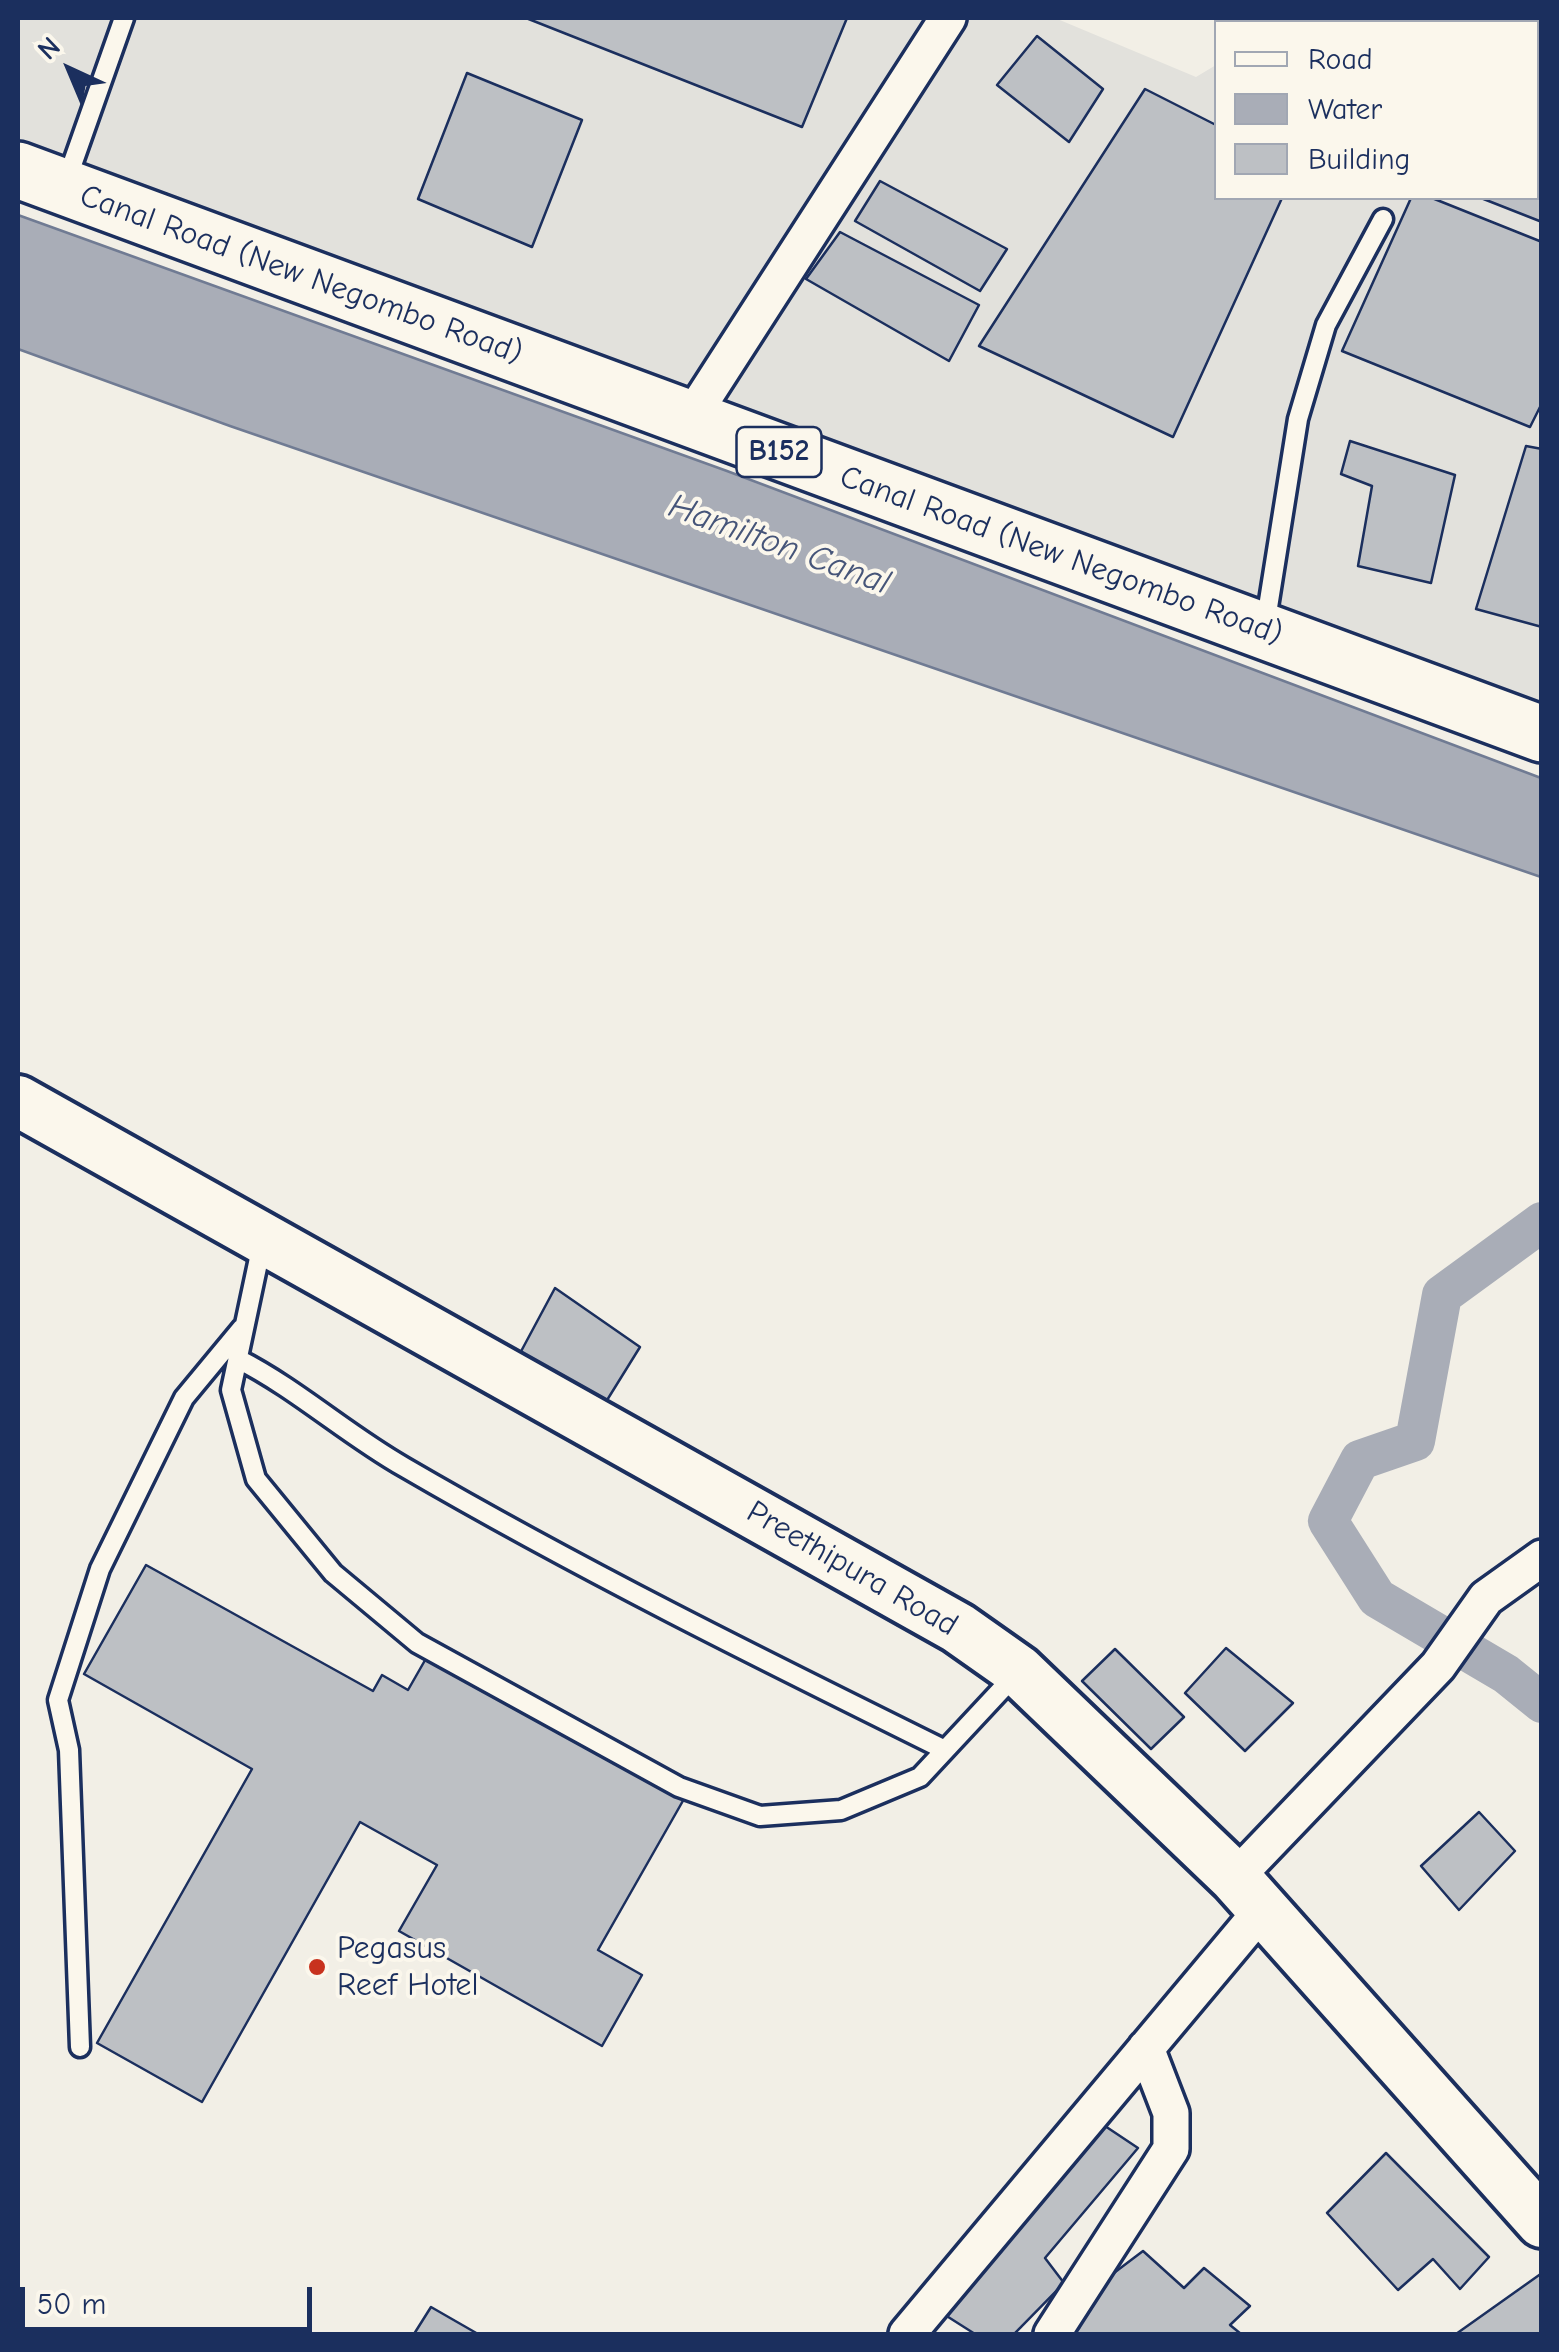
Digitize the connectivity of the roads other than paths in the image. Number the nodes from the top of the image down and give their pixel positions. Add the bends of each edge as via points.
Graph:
1 (124, 18) edge
2 (948, 18) edge
3 (41, 178) edge
4 (1383, 219) dead end
5 (690, 420) junction
6 (1264, 632) junction
7 (1542, 734) edge
8 (18, 1101) edge
9 (263, 1238) junction
10 (245, 1324) junction
11 (238, 1359) junction
12 (1542, 1558) edge
13 (1019, 1671) junction
14 (945, 1750) junction
15 (1248, 1894) junction
16 (80, 2047) dead end
17 (1146, 2048) junction
18 (1542, 2222) edge
19 (907, 2334) edge
20 (1052, 2334) edge

1 - 3 lane
2 - 5 street
3 - 5 main road, Canal Road (New Negombo Road) / B152
4 - 6 lane via 1326,325 1298,420
5 - 6 main road, Canal Road (New Negombo Road) / B152
6 - 7 main road, Canal Road (New Negombo Road) / B152
8 - 9 street, Preethipura Road
9 - 10 lane
9 - 13 street, Preethipura Road via 958,1628
10 - 11 lane
10 - 16 lane via 184,1398 100,1569 58,1700 69,1750
11 - 14 lane via 281,1381 400,1465
11 - 14 lane via 231,1390 256,1479 333,1574 417,1643 679,1787 760,1816 840,1810 920,1777
12 - 15 street via 1486,1598 1438,1666
13 - 14 lane
13 - 15 street, Preethipura Road
15 - 17 street
15 - 18 street, Preethipura Road
17 - 19 street
17 - 20 street via 1171,2113 1171,2149

